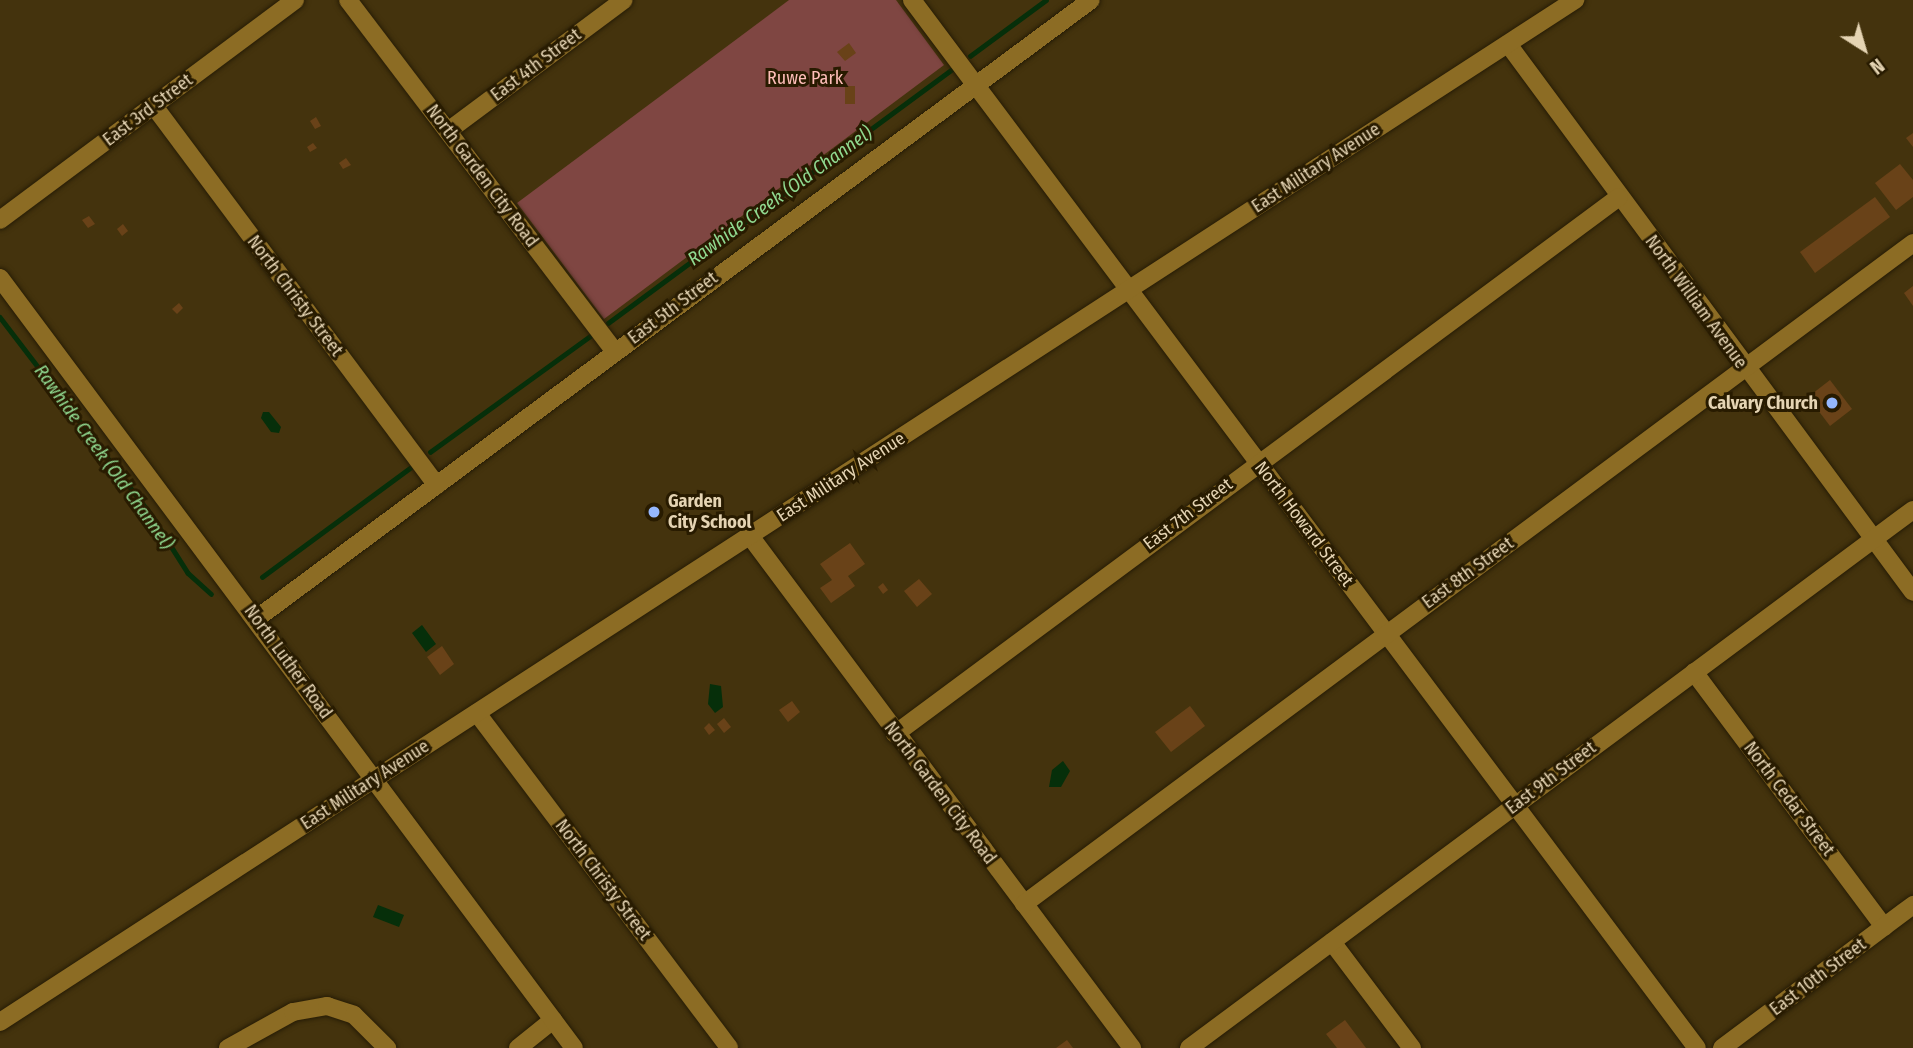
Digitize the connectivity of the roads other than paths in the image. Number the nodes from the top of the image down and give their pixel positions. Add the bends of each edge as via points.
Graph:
1 (296, 0) edge
2 (348, 0) edge
3 (624, 0) edge
4 (912, 0) edge
5 (1091, 0) edge
6 (1576, 0) edge
7 (1508, 44) junction
8 (975, 84) junction
9 (154, 106) junction
10 (448, 131) junction
11 (1619, 197) junction
12 (0, 220) edge
13 (1913, 243) edge
14 (0, 278) edge
15 (1131, 289) junction
16 (615, 352) junction
17 (1745, 369) junction
18 (1257, 462) junction
19 (437, 485) junction
20 (1913, 510) edge
21 (750, 536) junction
22 (1874, 539) junction
23 (1913, 592) edge
24 (256, 619) junction
25 (1386, 633) junction
26 (1694, 672) junction
27 (477, 713) junction
28 (895, 734) junction
29 (373, 780) junction
30 (1513, 807) junction
31 (1024, 904) junction
32 (1913, 905) edge
33 (1884, 927) junction
34 (1332, 942) junction
35 (554, 1020) junction
36 (0, 1022) edge
37 (567, 1045) edge
38 (229, 1047) edge
39 (387, 1048) edge
40 (518, 1048) edge
41 (729, 1048) edge
42 (1132, 1048) edge
43 (1189, 1048) edge
44 (1412, 1048) edge
45 (1697, 1048) edge
46 (1722, 1048) edge

1 - 9 street, East 3rd Street
2 - 10 street, North Garden City Road
3 - 10 street, East 4th Street
4 - 8 street, North Howard Street
5 - 8 street, East 5th Street
6 - 7 street, East Military Avenue
7 - 11 street, North William Avenue
7 - 15 street, East Military Avenue
8 - 15 street, North Howard Street
8 - 16 street, East 5th Street
9 - 12 street, East 3rd Street
9 - 19 street, North Christy Street
10 - 16 street, North Garden City Road
11 - 17 street, North William Avenue
11 - 18 street, East 7th Street
13 - 17 street, East 8th Street
14 - 24 street, North Luther Road
15 - 18 street, North Howard Street
15 - 21 street, East Military Avenue
16 - 19 street, East 5th Street
17 - 22 street, North William Avenue
17 - 25 street, East 8th Street
18 - 25 street, North Howard Street
18 - 28 street, East 7th Street
19 - 24 street, East 5th Street
20 - 22 street, East 9th Street
21 - 27 street, East Military Avenue
21 - 28 street, North Garden City Road
22 - 23 street, North William Avenue
22 - 26 street, East 9th Street
24 - 29 street, North Luther Road
25 - 30 street, North Howard Street
25 - 31 street, East 8th Street
26 - 30 street, East 9th Street
26 - 33 street, North Cedar Street
27 - 29 street, East Military Avenue
27 - 41 street, North Christy Street
28 - 31 street, North Garden City Road
29 - 35 street, North Luther Road
29 - 36 street, East Military Avenue
30 - 34 street, East 9th Street
30 - 45 street, North Howard Street
31 - 42 street, North Garden City Road
32 - 33 street, East 10th Street
33 - 46 street, East 10th Street
34 - 43 street, East 9th Street
34 - 44 street
35 - 37 street, North Luther Road
35 - 40 street
38 - 39 street via 293,1012 327,1006 354,1015

